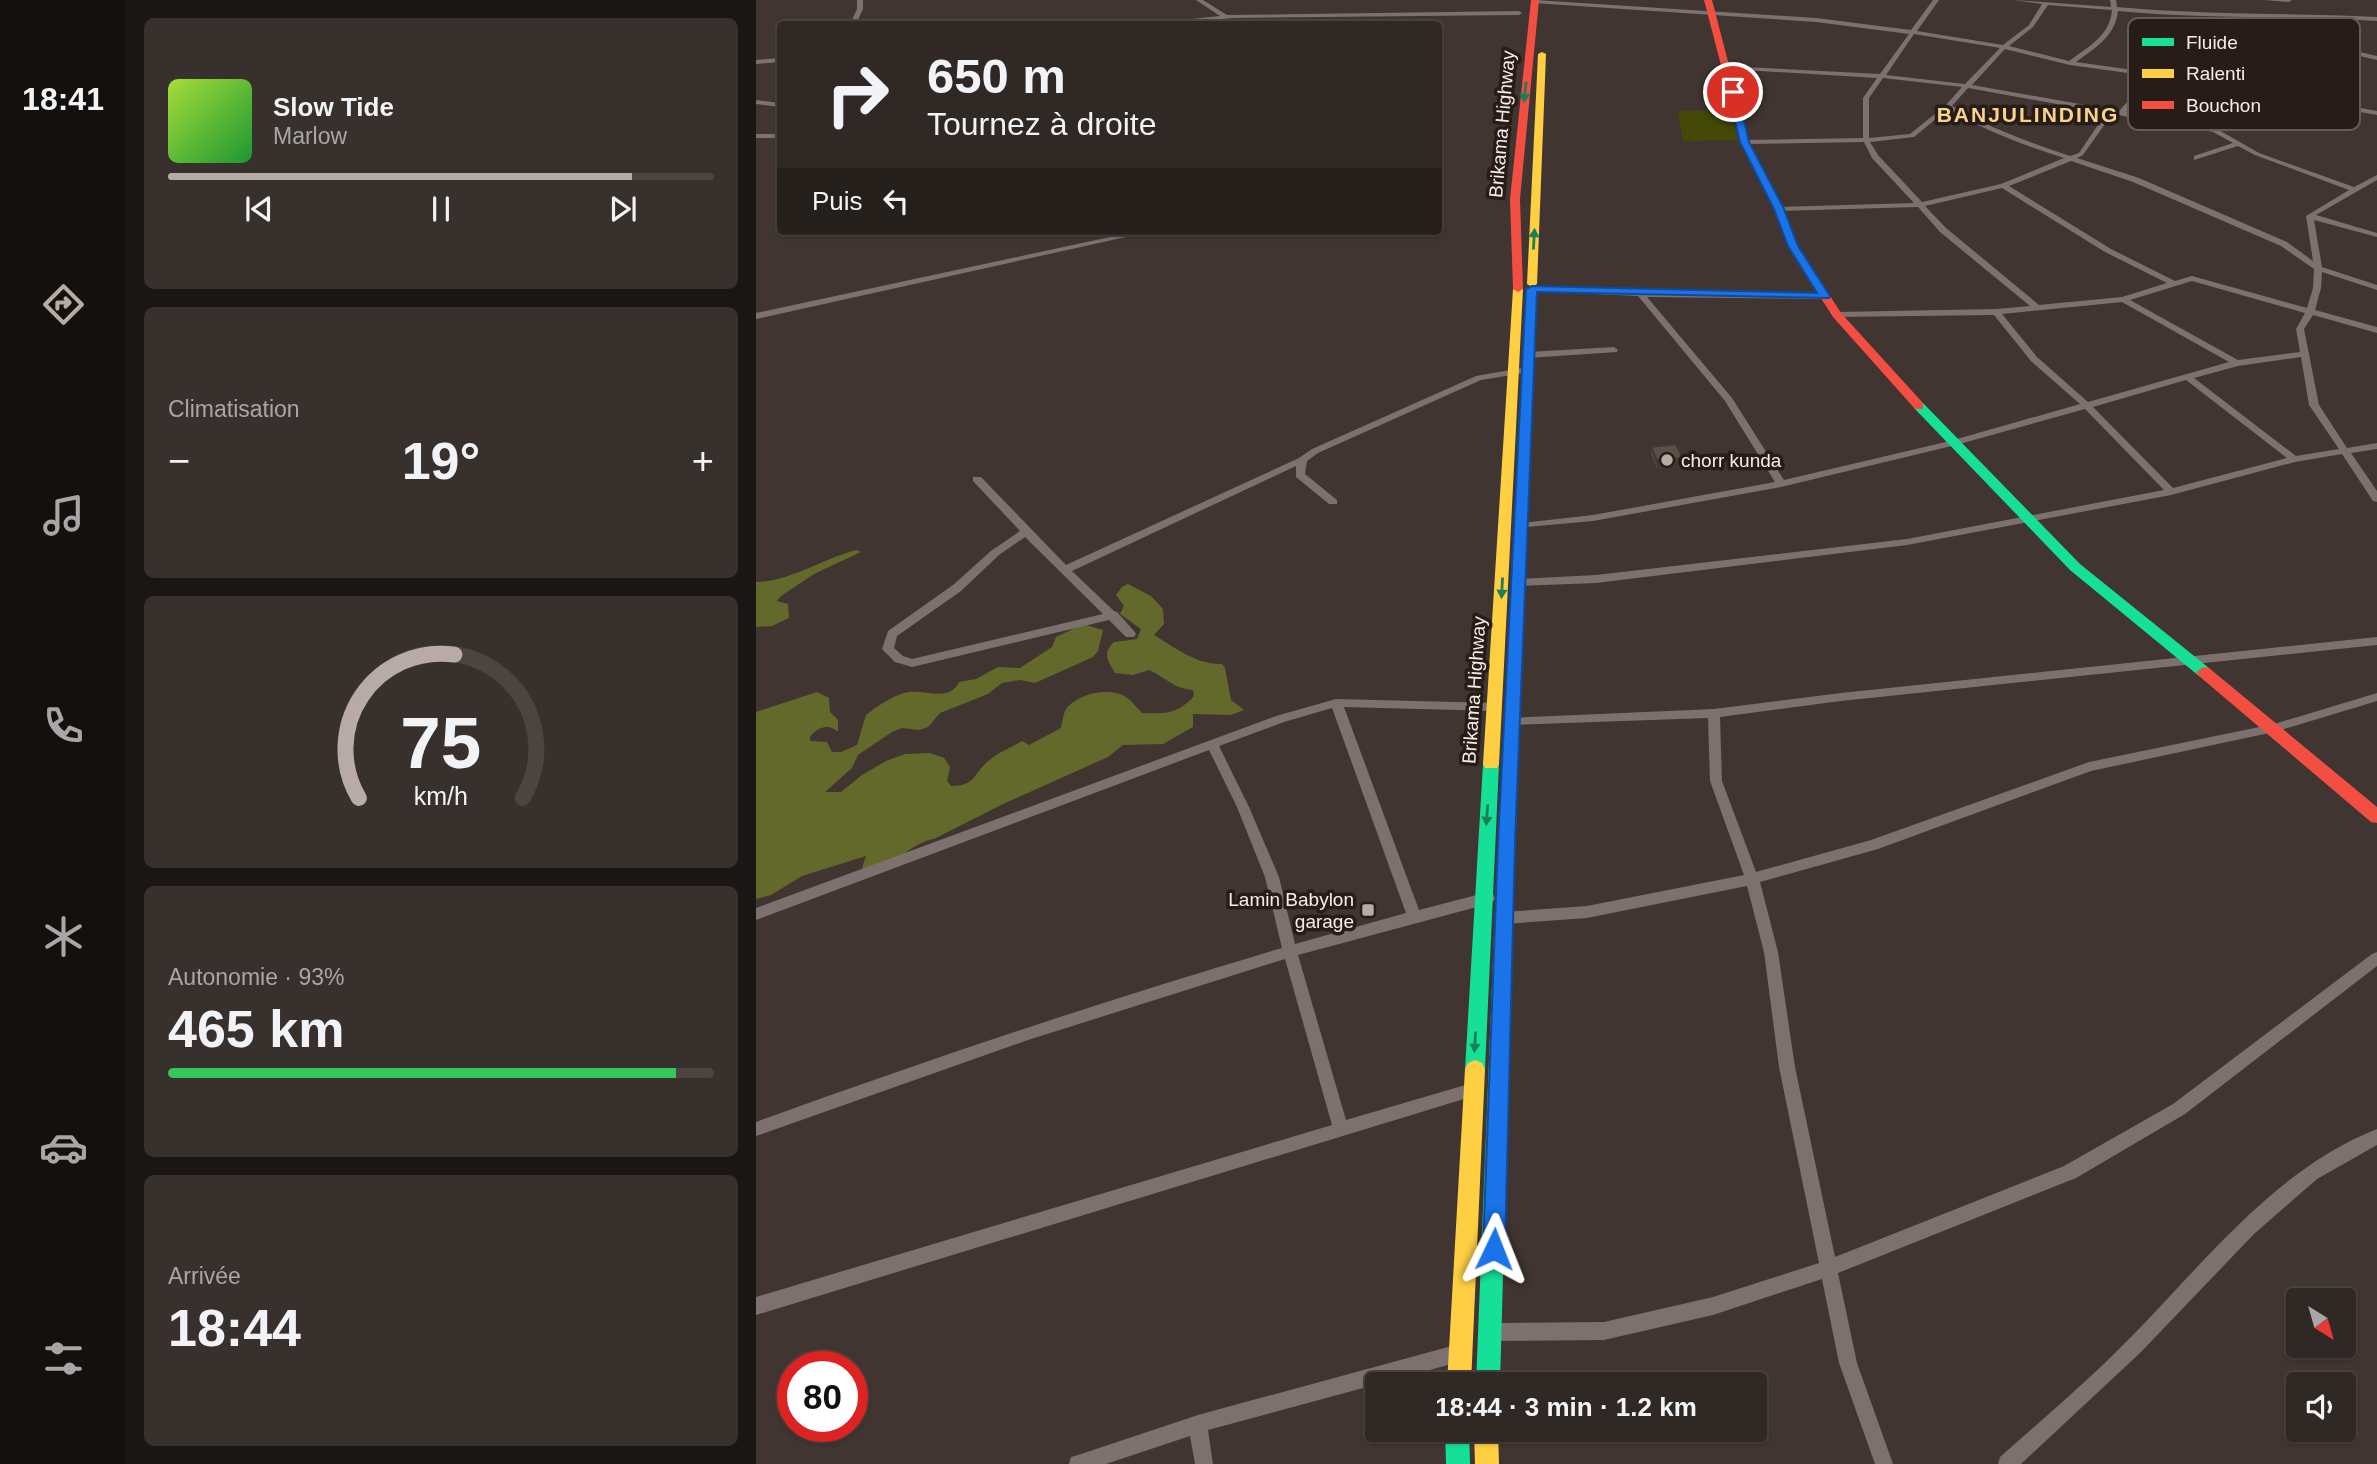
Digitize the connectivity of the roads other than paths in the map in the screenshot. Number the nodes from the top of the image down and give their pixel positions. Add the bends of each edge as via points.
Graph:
1 (860, 0) edge
2 (1199, 0) edge
3 (1936, 0) edge
4 (2016, 0) edge
5 (2113, 0) edge
6 (2267, 0) edge
7 (2289, 0) edge
8 (1540, 1) edge
9 (2046, 2) junction
10 (1709, 6) edge
11 (2116, 9) junction
12 (1519, 13) dead end
13 (1226, 17) junction
14 (2351, 18) edge
15 (854, 21) edge
16 (1181, 21) edge
17 (1911, 32) junction
18 (2004, 47) junction
19 (777, 60) edge
20 (756, 62) edge
21 (2070, 63) junction
22 (1727, 67) junction
23 (2128, 72) edge
24 (1881, 76) junction
25 (1967, 86) junction
26 (756, 102) edge
27 (777, 105) edge
28 (2128, 105) edge
29 (1948, 106) junction
30 (2111, 111) junction
31 (2122, 112) junction
32 (2128, 113) edge
33 (2215, 130) edge
34 (756, 136) edge
35 (777, 136) edge
36 (1866, 140) junction
37 (1745, 142) junction
38 (2239, 143) junction
39 (2072, 158) junction
40 (2197, 158) dead end
41 (2377, 177) edge
42 (2003, 186) junction
43 (2354, 190) junction
44 (1920, 205) junction
45 (1779, 209) junction
46 (2310, 216) junction
47 (1131, 235) edge
48 (2377, 235) edge
49 (2318, 268) junction
50 (2174, 284) junction
51 (2377, 288) edge
52 (1532, 289) junction
53 (1640, 294) junction
54 (1825, 296) junction
55 (2123, 299) junction
56 (2037, 308) junction
57 (2312, 311) junction
58 (1996, 312) junction
59 (1837, 315) junction
60 (756, 316) edge
61 (2377, 330) edge
62 (1614, 349) dead end
63 (2303, 354) junction
64 (2237, 363) junction
65 (1523, 365) junction
66 (2187, 377) junction
67 (2086, 405) junction
68 (1953, 443) junction
69 (2377, 446) edge
70 (2345, 449) junction
71 (2294, 459) junction
72 (1302, 460) junction
73 (977, 479) dead end
74 (1781, 484) junction
75 (2171, 492) junction
76 (2377, 499) edge
77 (1333, 502) dead end
78 (2030, 518) junction
79 (1521, 526) junction
80 (1026, 532) junction
81 (1066, 569) junction
82 (1518, 583) junction
83 (1113, 615) junction
84 (1130, 634) dead end
85 (2377, 641) edge
86 (2190, 660) junction
87 (2377, 697) edge
88 (1336, 703) junction
89 (1495, 707) junction
90 (1714, 713) junction
91 (1512, 722) junction
92 (2274, 728) junction
93 (1212, 744) junction
94 (2377, 817) edge
95 (1506, 842) junction
96 (1486, 843) junction
97 (1752, 878) junction
98 (1505, 894) junction
99 (1483, 899) junction
100 (756, 914) edge
101 (1414, 916) junction
102 (1504, 918) junction
103 (1290, 951) junction
104 (2377, 957) edge
105 (1472, 1090) junction
106 (756, 1129) edge
107 (1341, 1129) junction
108 (2377, 1137) edge
109 (1828, 1268) junction
110 (756, 1306) edge
111 (1491, 1332) junction
112 (1460, 1353) junction
113 (1459, 1372) edge
114 (1489, 1372) edge
115 (1198, 1424) junction
116 (1457, 1442) edge
117 (1486, 1442) edge
118 (1078, 1464) edge
119 (1204, 1464) edge
120 (1458, 1464) edge
121 (1487, 1464) edge
122 (1884, 1464) edge
123 (2007, 1464) edge

1 - 15 street
2 - 13 street
3 - 17 street
4 - 9 street
5 - 11 street
6 - 7 street
8 - 10 street
52 -> 8 main road, Brikama Highway
8 -> 65 main road, Brikama Highway via 1516,199
9 - 11 street
9 - 18 street via 2031,26
10 - 17 street
10 - 22 main road
11 - 14 street
11 - 21 street via 2108,36
12 - 13 street
13 - 16 street
17 - 18 street
17 - 24 street
18 - 21 street
18 - 25 street
19 - 20 street
21 - 23 street
22 - 24 street
22 - 37 main road
24 - 25 street
24 - 36 street via 1866,98
25 - 29 street
25 - 30 street
26 - 27 street
28 - 31 street
29 - 36 street via 1912,136
29 - 39 street via 1995,131
30 - 31 street
30 - 39 street via 2081,154
31 - 32 street
33 - 38 street
34 - 35 street
36 - 37 street
36 - 44 street
37 - 45 main road
38 - 40 street
38 - 43 street
39 - 42 street
39 - 49 street via 2136,180 2284,244
41 - 43 street
42 - 44 street
42 - 50 street via 2114,257
43 - 46 street
44 - 45 street
44 - 56 street via 1943,230
45 - 54 main road via 1793,246
46 - 48 street
46 - 49 street
47 - 60 street
49 - 51 street
49 - 57 street
50 - 55 street
50 - 57 street via 2192,278
52 - 53 street
52 - 65 main road, Brikama Highway
53 - 54 street
53 - 74 street via 1729,400
54 - 59 main road
55 - 56 street
55 - 64 street
56 - 58 street
57 - 61 street
57 - 63 street via 2300,329
58 - 59 street
58 - 67 street via 2034,359
59 - 68 main road
62 - 65 street
63 - 64 street
63 - 70 street via 2314,405
64 - 66 street
65 - 72 street via 1479,378
65 - 79 main road, Brikama Highway
65 -> 89 main road, Brikama Highway
66 - 67 street
66 - 71 street
67 - 68 street
67 - 75 street
68 - 74 street
68 - 78 main road
69 - 70 street
70 - 71 street
70 - 76 street
71 - 75 street
72 - 77 street via 1300,475
72 - 81 street
73 - 80 street
74 - 79 street via 1593,518
75 - 78 street
78 - 82 street via 1907,542 1597,579
78 - 86 main road via 2075,567
79 - 82 main road, Brikama Highway
80 - 81 street
80 - 83 street via 892,634 888,649 912,663
81 - 83 street
82 - 91 main road, Brikama Highway
83 - 84 street
85 - 86 street
86 - 90 street
86 - 92 main road
87 - 92 street
88 - 89 street
88 - 93 street
88 - 101 street
89 -> 96 main road, Brikama Highway
90 - 91 street
90 - 97 street via 1716,781
91 - 95 main road, Brikama Highway
92 - 94 main road
92 - 97 street via 2089,767 1873,845
93 - 100 street
93 - 103 street via 1272,877
95 - 96 main road
95 - 98 main road, Brikama Highway
96 - 99 main road, Brikama Highway
97 - 102 street via 1587,912
97 - 109 street via 1771,952 1787,1067
98 - 99 street
98 - 102 main road, Brikama Highway
99 - 101 street
99 -> 105 main road, Brikama Highway
101 - 103 street
102 - 111 main road, Brikama Highway
103 - 106 street via 900,1076
103 - 107 street
104 - 109 street via 2179,1109 2070,1172
105 - 107 street
105 - 112 main road, Brikama Highway
107 - 110 street
108 - 123 street via 2311,1173 2248,1228 2134,1347
109 - 111 street via 1713,1306 1604,1331
109 - 122 street via 1848,1363
111 - 114 main road, Brikama Highway
112 - 113 main road, Brikama Highway
112 - 115 street
115 - 118 street
115 - 119 street
116 - 120 main road
117 - 121 main road

